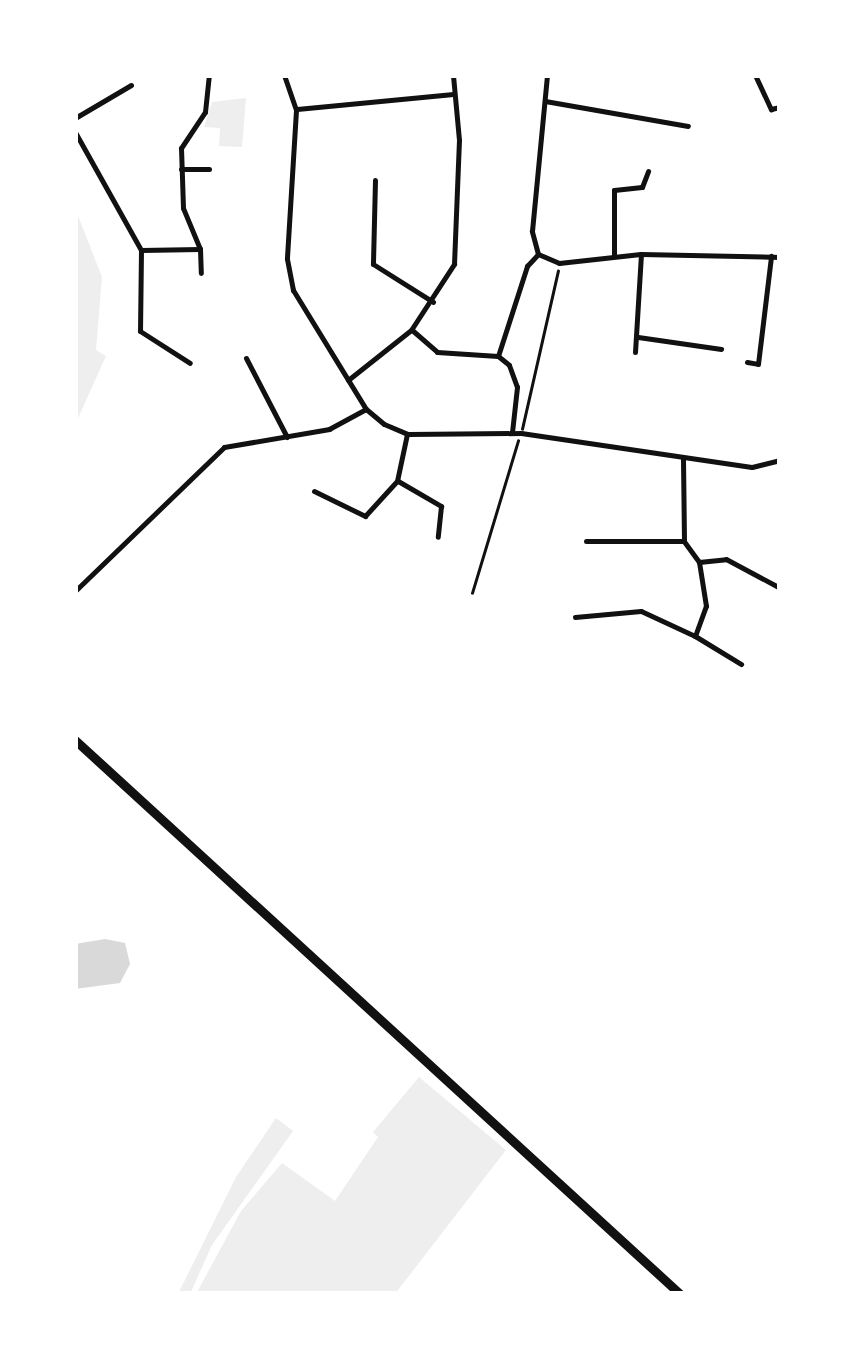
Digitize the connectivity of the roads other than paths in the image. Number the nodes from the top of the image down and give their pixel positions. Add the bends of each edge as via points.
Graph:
1 (209, 75) edge
2 (284, 75) edge
3 (453, 75) edge
4 (548, 75) edge
5 (755, 75) edge
6 (131, 85) dead end
7 (453, 94) junction
8 (545, 102) junction
9 (780, 106) edge
10 (296, 110) junction
11 (75, 118) edge
12 (688, 126) dead end
13 (75, 132) edge
14 (209, 169) dead end
15 (182, 170) junction
16 (648, 172) dead end
17 (375, 180) dead end
18 (200, 249) junction
19 (142, 250) junction
20 (538, 254) junction
21 (641, 254) junction
22 (614, 255) junction
23 (771, 256) junction
24 (780, 257) edge
25 (201, 273) dead end
26 (433, 302) junction
27 (411, 330) junction
28 (638, 337) junction
29 (721, 349) dead end
30 (635, 352) dead end
31 (498, 356) junction
32 (246, 358) dead end
33 (747, 362) dead end
34 (190, 363) dead end
35 (348, 380) junction
36 (366, 408) junction
37 (512, 432) junction
38 (408, 434) junction
39 (287, 437) junction
40 (683, 457) junction
41 (780, 460) edge
42 (397, 481) junction
43 (314, 491) dead end
44 (438, 538) dead end
45 (586, 540) dead end
46 (684, 541) junction
47 (699, 562) junction
48 (780, 588) edge
49 (75, 591) edge
50 (574, 618) dead end
51 (695, 636) junction
52 (741, 664) dead end
53 (75, 740) edge
54 (680, 1294) edge

1 - 15 street via 206,112 181,148
2 - 10 street
3 - 7 street
4 - 8 street
5 - 9 street via 772,110
6 - 11 street
7 - 10 street
7 - 26 street via 460,140 454,264
8 - 12 street
8 - 20 street via 532,231
10 - 35 street via 287,259 292,290
13 - 19 street
14 - 15 street
15 - 18 street via 184,208
16 - 22 street via 642,187 614,190
17 - 26 street via 373,264
18 - 19 street
18 - 25 street
19 - 34 street via 140,331
20 - 22 street via 559,263
20 - 31 street via 527,266
21 - 22 street
21 - 23 street
21 - 28 street
23 - 24 street
23 - 33 street via 758,364
26 - 27 street
27 - 31 street via 437,352
27 - 35 street
28 - 29 street
28 - 30 street
31 - 37 street via 517,387
32 - 39 street
35 - 36 street
36 - 38 street
36 - 39 street via 329,429
37 - 38 street
37 - 40 street
38 - 42 street
39 - 49 street via 224,447
40 - 41 street via 752,468
40 - 46 street
42 - 43 street via 365,516
42 - 44 street via 441,506
45 - 46 street
46 - 47 street
47 - 48 street via 726,559
47 - 51 street via 706,606
50 - 51 street via 640,611
51 - 52 street
53 - 54 highway

